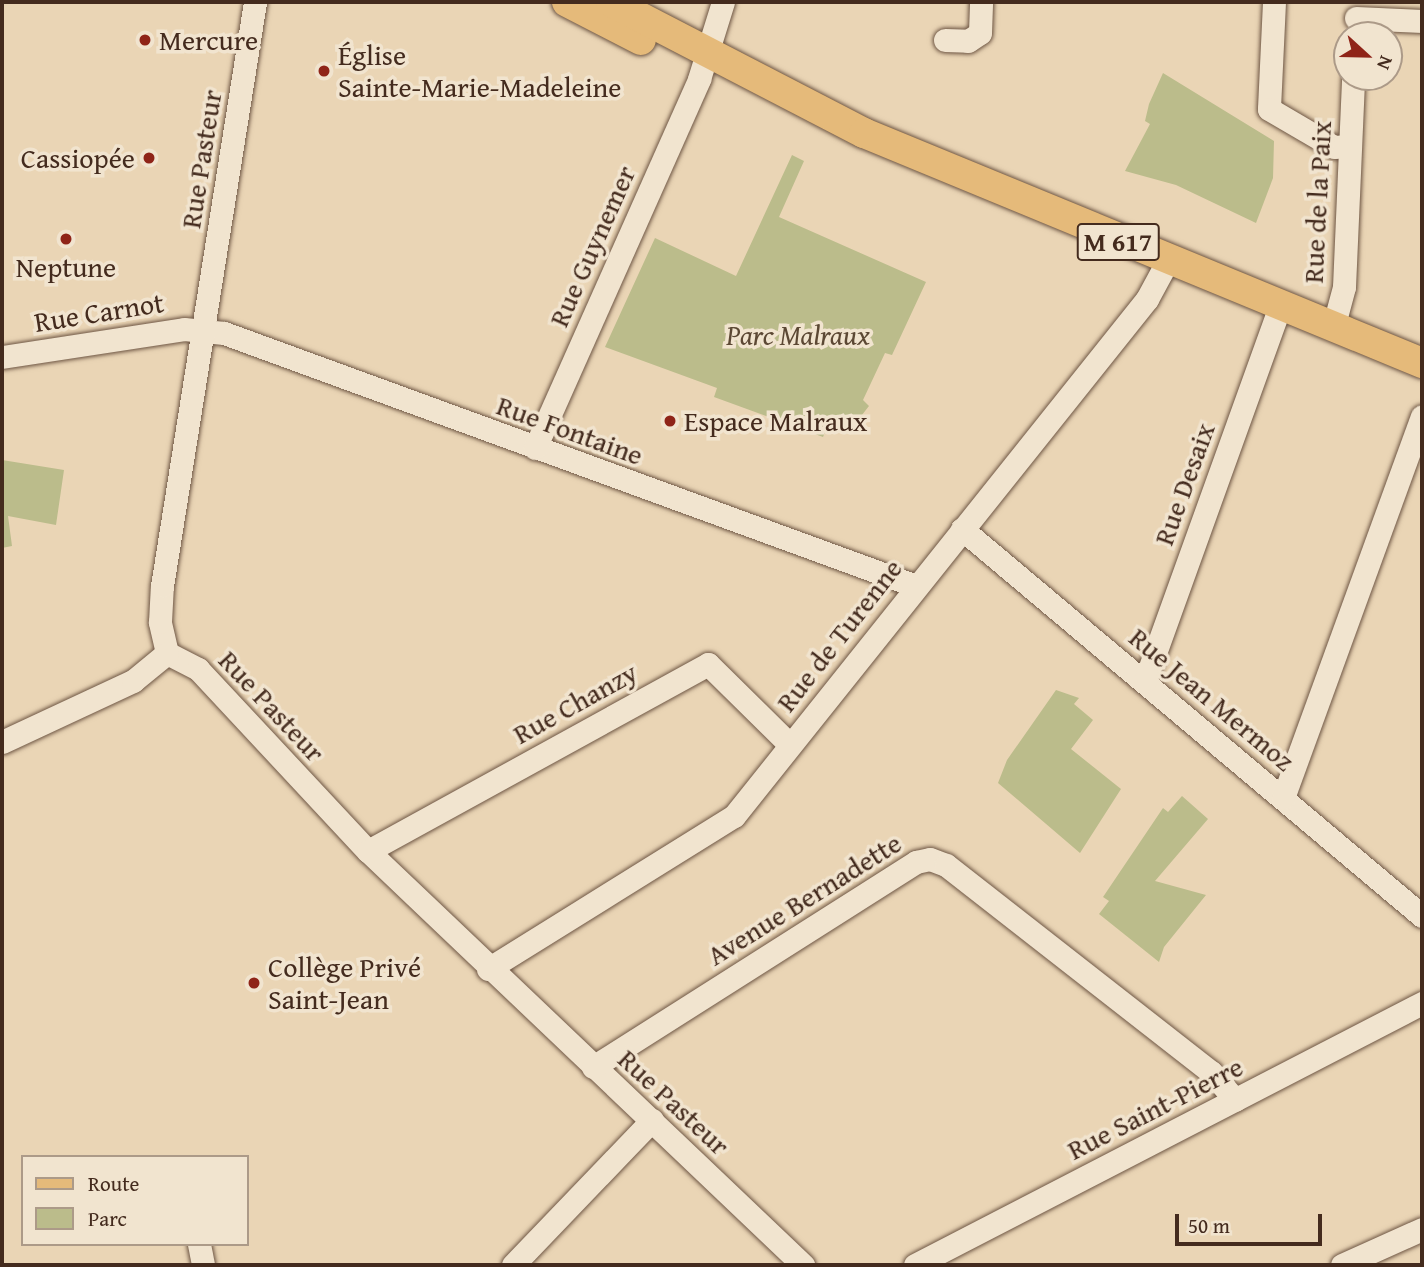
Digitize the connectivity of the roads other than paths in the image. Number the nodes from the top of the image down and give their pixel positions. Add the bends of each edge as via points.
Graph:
1 (256, 2) edge
2 (567, 2) edge
3 (611, 2) edge
4 (723, 2) edge
5 (981, 2) edge
6 (1274, 2) edge
7 (1356, 18) edge
8 (1422, 21) edge
9 (945, 40) dead end
10 (706, 60) junction
11 (1352, 91) edge
12 (1349, 146) junction
13 (1167, 262) junction
14 (1280, 307) junction
15 (1333, 328) junction
16 (204, 329) junction
17 (2, 357) edge
18 (1422, 363) edge
19 (1422, 417) edge
20 (535, 448) junction
21 (962, 529) junction
22 (916, 586) junction
23 (167, 653) junction
24 (1145, 681) junction
25 (2, 742) edge
26 (790, 745) junction
27 (1283, 798) junction
28 (368, 851) junction
29 (1422, 916) edge
30 (488, 969) junction
31 (1422, 1003) edge
32 (593, 1067) junction
33 (1235, 1100) junction
34 (652, 1120) junction
35 (1422, 1228) edge
36 (199, 1246) edge
37 (203, 1265) edge
38 (513, 1265) edge
39 (803, 1265) edge
40 (915, 1265) edge
41 (1342, 1265) edge

1 - 16 street, Rue Pasteur
2 - 10 main road, M 617
3 - 10 main road, M 617
4 - 10 street, Rue Guynemer
5 - 9 street via 980,33 968,41
6 - 12 street via 1269,109 1334,147
7 - 8 street
10 - 13 main road, M 617
10 - 20 street, Rue Guynemer
11 - 12 street, Rue de la Paix
12 - 15 street, Rue de la Paix via 1344,286
13 - 14 main road, M 617
13 - 21 street, Rue de Turenne via 1147,299
14 - 15 main road, M 617
14 - 24 street, Rue Desaix
15 - 18 main road, M 617
16 - 17 street, Rue Carnot
16 - 20 street, Rue Fontaine
16 - 23 street, Rue Pasteur via 162,586 160,622
19 - 27 street
20 - 22 street, Rue Fontaine
21 - 22 street, Rue de Turenne
21 - 24 street, Rue Jean Mermoz
22 - 26 street, Rue de Turenne
23 - 25 street via 133,681
23 - 28 street, Rue Pasteur via 198,669
24 - 27 street, Rue Jean Mermoz
26 - 28 street, Rue Chanzy via 708,664
26 - 30 street, Rue de Turenne via 726,823
27 - 29 street, Rue Jean Mermoz
28 - 30 street, Rue Pasteur
30 - 32 street, Rue Pasteur
31 - 33 street, Rue Saint-Pierre
32 - 33 street, Avenue Bernadette via 916,862 930,859 946,865 1211,1072
32 - 34 street, Rue Pasteur
33 - 40 street, Rue Saint-Pierre
34 - 38 street
34 - 39 street, Rue Pasteur
35 - 41 street
36 - 37 street

